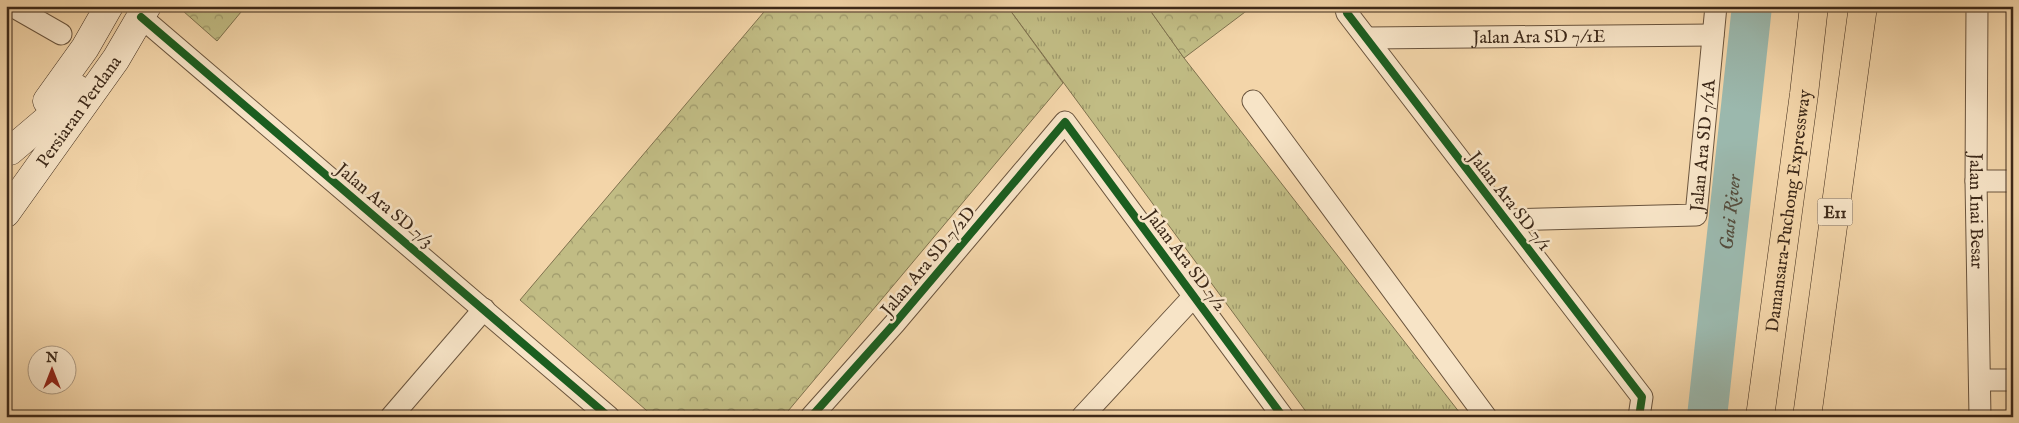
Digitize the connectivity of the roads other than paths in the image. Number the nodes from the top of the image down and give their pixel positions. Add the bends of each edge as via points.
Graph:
1 (12, 6) edge
2 (109, 6) edge
3 (1345, 6) edge
4 (1716, 6) edge
5 (1814, 6) edge
6 (1862, 6) edge
7 (1977, 6) edge
8 (143, 10) edge
9 (61, 34) dead end
10 (1713, 36) junction
11 (1366, 38) junction
12 (1253, 101) dead end
13 (1065, 122) joint
14 (8, 154) edge
15 (1976, 181) junction
16 (2013, 181) edge
17 (6, 213) edge
18 (1506, 220) junction
19 (1194, 296) junction
20 (484, 309) junction
21 (1980, 380) junction
22 (2013, 380) edge
23 (391, 417) edge
24 (609, 417) edge
25 (811, 417) edge
26 (1082, 417) edge
27 (1284, 417) edge
28 (1486, 417) edge
29 (1640, 417) edge
30 (1760, 417) edge
31 (1807, 417) edge
32 (1980, 417) edge

1 - 9 street
2 - 14 main road, Persiaran Perdana via 85,48
3 - 11 street, Jalan Ara SD 7/1
4 - 10 street, Jalan Ara SD 7/1A
5 - 30 highway, Damansara–Puchong Expressway
6 - 31 highway, E11
7 - 15 street, Jalan Inai Besar
8 - 14 main road via 115,32 63,106
8 - 17 main road, Persiaran Perdana via 116,59
8 - 20 street, Jalan Ara SD 7/3 via 376,219
10 - 11 street, Jalan Ara SD 7/1E
10 - 18 street, Jalan Ara SD 7/1A via 1696,215
11 - 18 street, Jalan Ara SD 7/1
12 - 28 street
13 - 19 street, Jalan Ara SD 7/2
13 - 25 street, Jalan Ara SD 7/2D
15 - 16 street
15 - 21 street, Jalan Inai Besar
18 - 29 street, Jalan Ara SD 7/1 via 1642,397
19 - 26 street
19 - 27 street, Jalan Ara SD 7/2
20 - 23 street
20 - 24 street, Jalan Ara SD 7/3
21 - 22 street
21 - 32 street, Jalan Inai Besar

